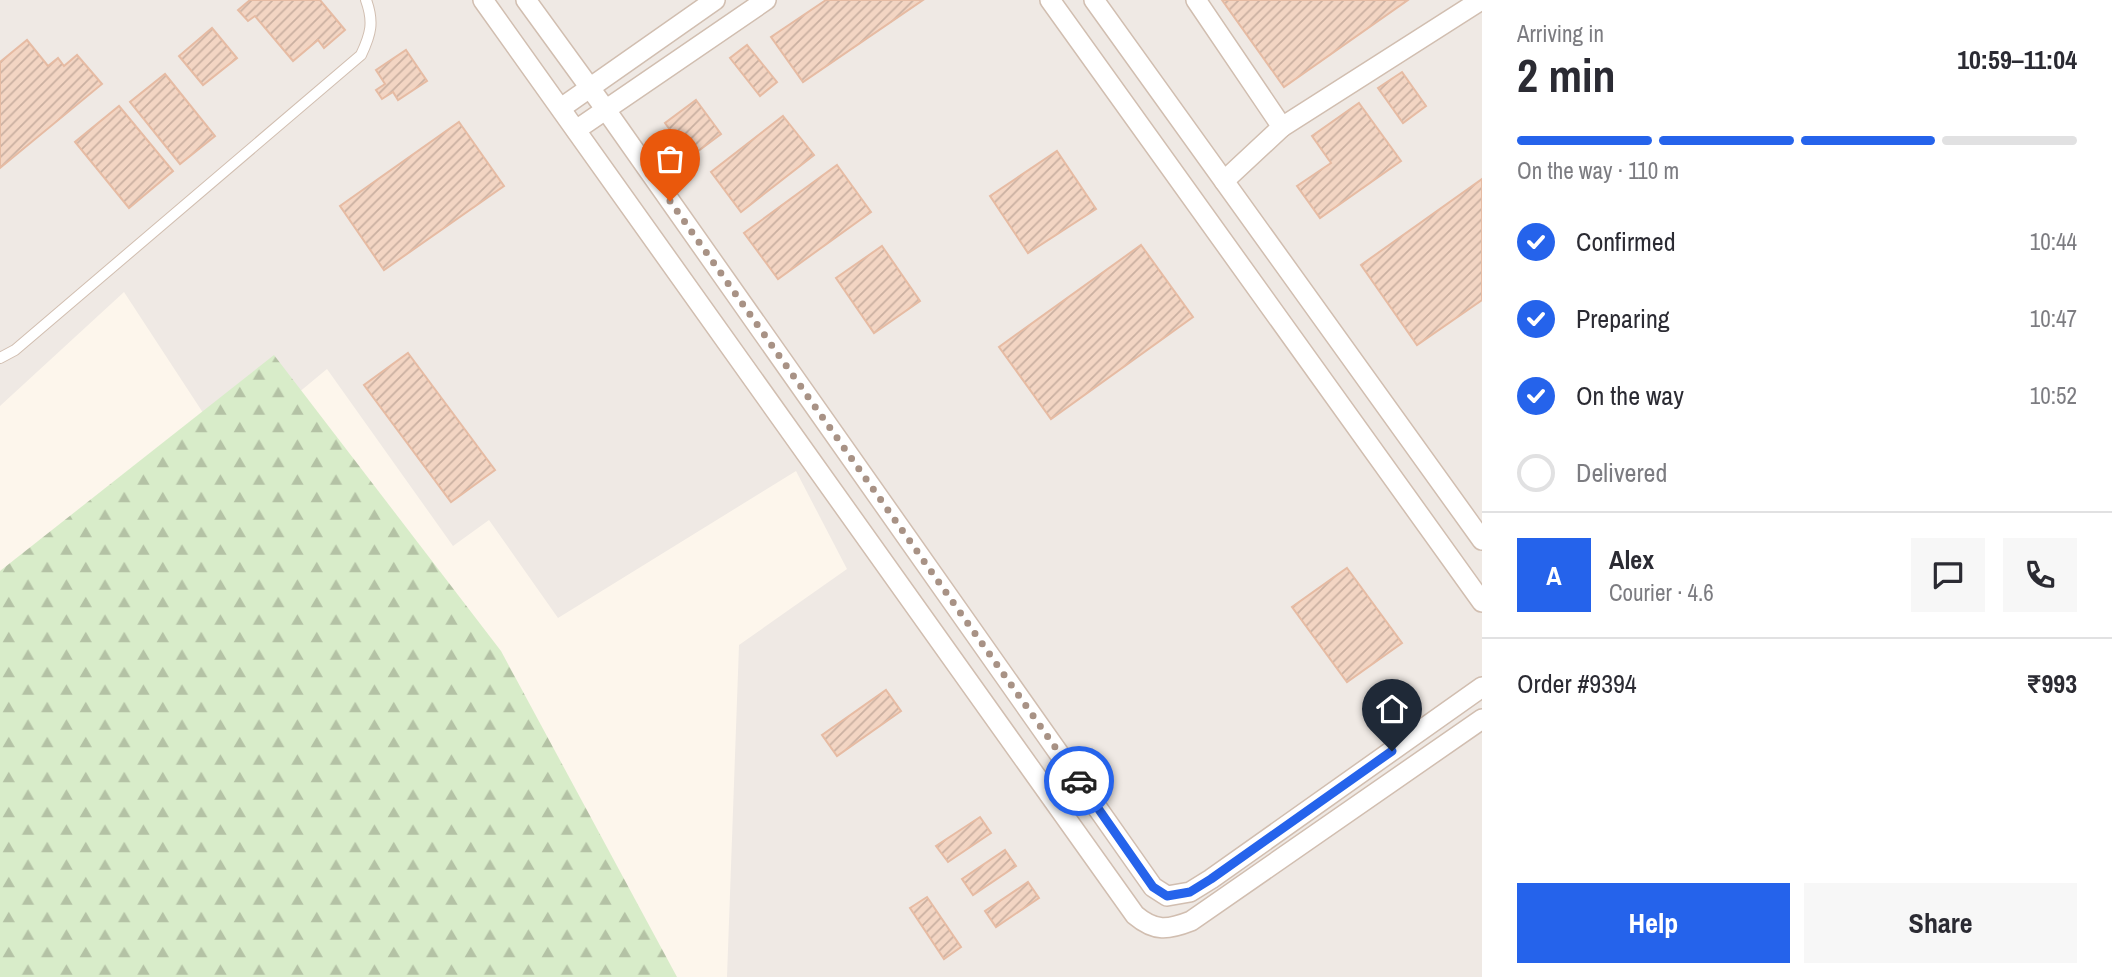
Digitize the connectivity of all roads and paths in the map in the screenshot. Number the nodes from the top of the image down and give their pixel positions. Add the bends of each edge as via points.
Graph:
1 (366, 0) edge
2 (484, 0) edge
3 (526, 0) edge
4 (715, 0) edge
5 (766, 0) edge
6 (1050, 0) edge
7 (1094, 0) edge
8 (1196, 0) edge
9 (1481, 0) edge
10 (590, 88) junction
11 (561, 108) junction
12 (606, 110) junction
13 (1282, 127) junction
14 (576, 130) junction
15 (1224, 181) junction
16 (0, 358) edge
17 (1482, 540) edge
18 (1482, 602) edge
19 (1482, 687) edge
20 (1482, 719) edge
21 (1167, 896) junction
22 (1160, 928) junction

1 - 16 lane via 370,37 361,55 15,350
2 - 11 street
3 - 10 street
4 - 10 street
5 - 12 street
6 - 18 street
7 - 15 street
8 - 13 street
9 - 13 street
10 - 11 street
10 - 12 street
11 - 14 street
12 - 14 street
12 - 21 street via 1153,887
13 - 15 street
14 - 22 street via 1135,915
15 - 17 street
19 - 21 street via 1211,879 1190,892
20 - 22 street via 1191,921
21 - 22 street

